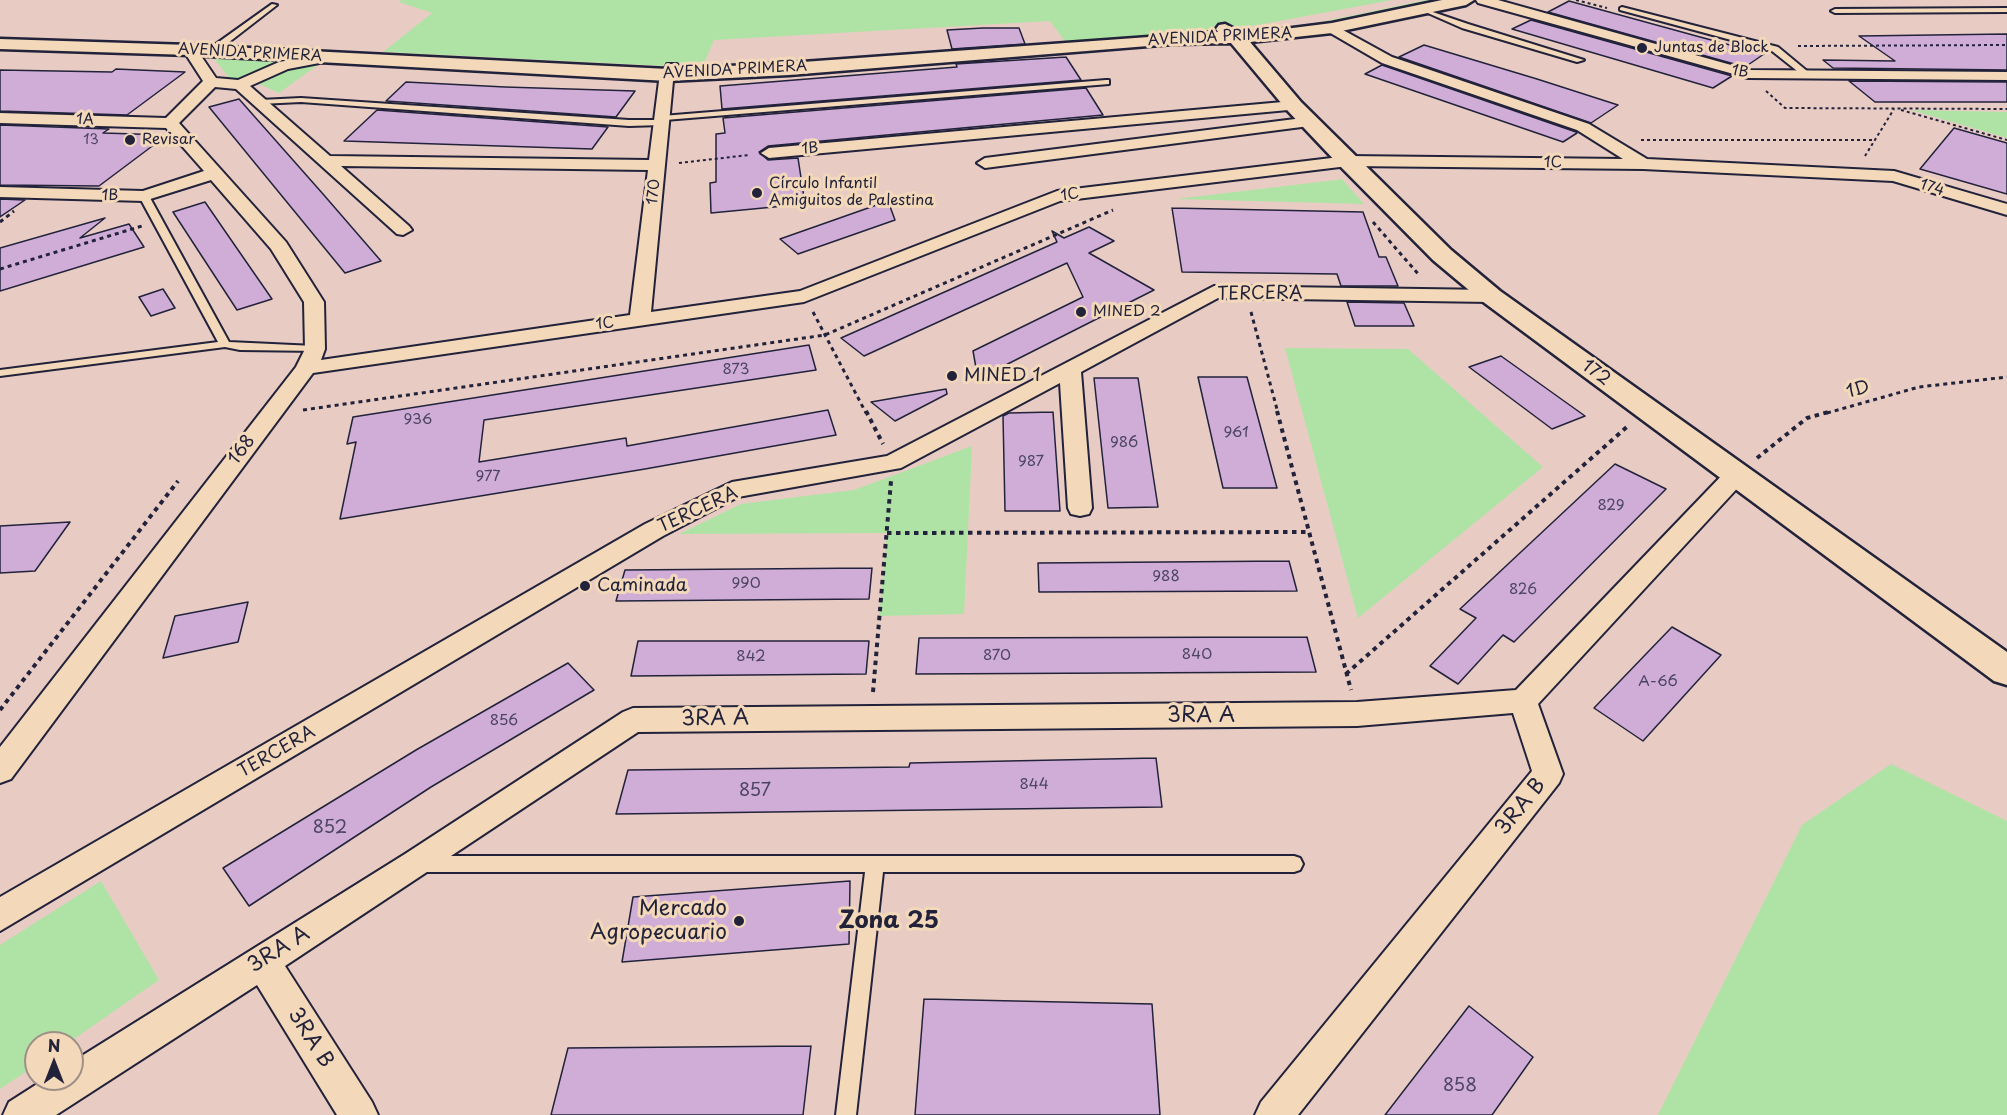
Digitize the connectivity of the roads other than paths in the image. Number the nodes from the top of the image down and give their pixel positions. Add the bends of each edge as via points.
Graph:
1 (1466, 0) edge
2 (1483, 0) edge
3 (1974, 0) edge
4 (274, 5) dead end
5 (1415, 5) edge
6 (2007, 8) edge
7 (1622, 9) dead end
8 (1835, 10) dead end
9 (1332, 28) junction
10 (1231, 34) junction
11 (0, 36) edge
12 (0, 44) edge
13 (206, 47) junction
14 (330, 57) junction
15 (1580, 60) dead end
16 (670, 71) junction
17 (1809, 76) junction
18 (2007, 76) edge
19 (211, 82) junction
20 (1106, 82) dead end
21 (240, 85) junction
22 (260, 102) junction
23 (1303, 114) junction
24 (0, 118) edge
25 (662, 120) junction
26 (170, 123) junction
27 (769, 153) road end
28 (325, 161) junction
29 (1348, 161) junction
30 (985, 163) dead end
31 (1643, 164) junction
32 (657, 165) junction
33 (216, 174) junction
34 (1855, 174) joint
35 (0, 192) edge
36 (144, 196) junction
37 (2007, 210) edge
38 (403, 230) dead end
39 (1491, 296) junction
40 (640, 319) junction
41 (225, 344) junction
42 (310, 358) junction
43 (1070, 369) junction
44 (0, 373) edge
45 (1736, 476) junction
46 (1080, 508) dead end
47 (2007, 671) edge
48 (1523, 701) junction
49 (0, 770) edge
50 (416, 864) junction
51 (875, 864) junction
52 (1294, 864) dead end
53 (0, 915) edge
54 (262, 961) junction
55 (22, 1115) edge
56 (359, 1115) edge
57 (846, 1115) edge
58 (1274, 1115) edge

1 - 5 street, AVENIDA PRIMERA
2 - 17 street, 1B via 1748,74
3 - 6 lane
4 - 13 lane
5 - 9 street, AVENIDA PRIMERA
5 - 10 street, AVENIDA PRIMERA
5 - 15 lane via 1465,26
6 - 8 lane
7 - 17 lane via 1775,49
9 - 10 street, AVENIDA PRIMERA
9 - 31 street via 1387,60 1557,116 1608,140
10 - 16 street, AVENIDA PRIMERA via 789,69
10 - 23 street, 172
11 - 13 street, AVENIDA PRIMERA
12 - 13 street, AVENIDA PRIMERA
13 - 14 street, AVENIDA PRIMERA
13 - 16 street, AVENIDA PRIMERA
13 - 19 street
14 - 16 street, AVENIDA PRIMERA
14 - 21 street via 284,64
16 - 25 street, 170
17 - 18 street, 1B
19 - 21 street
19 - 26 street
20 - 25 lane
21 - 22 street
22 - 25 lane via 300,100 629,123
22 - 28 street
23 - 27 street, 1B
23 - 29 street, 172
23 - 30 street
24 - 26 street, 1A
25 - 32 street, 170
26 - 33 street
28 - 32 street
28 - 38 street
29 - 31 street, 1C
29 - 39 street, 172 via 1442,255
29 - 40 street, 1C via 1057,195 804,296
31 - 34 street, 1C
32 - 40 street, 170
33 - 36 street, 1B
33 - 42 street via 279,246 314,302
34 - 37 street, 174 via 1894,176
35 - 36 street, 1B
36 - 41 lane
39 - 43 street, TERCERA via 1214,292
39 - 45 street, 172
40 - 42 street, 1C
41 - 42 lane
41 - 44 lane
42 - 49 street, 168
43 - 46 street
43 - 53 street, TERCERA via 893,463 732,490 654,530
45 - 47 street, 172
45 - 48 street
48 - 50 street, 3RA A via 1357,714 633,720
48 - 58 street, 3RA B via 1548,774
50 - 51 lane
50 - 54 street, 3RA A
51 - 52 lane
51 - 57 lane
54 - 55 street, 3RA A
54 - 56 street, 3RA B

